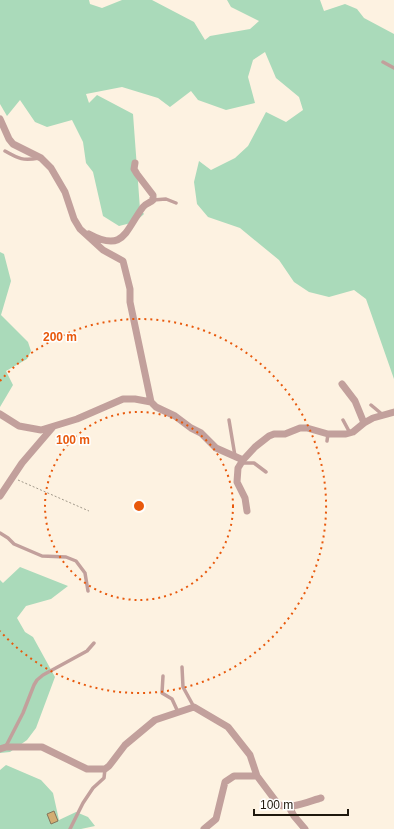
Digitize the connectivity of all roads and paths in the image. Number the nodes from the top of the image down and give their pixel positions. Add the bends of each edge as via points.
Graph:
1 (383, 62) dead end
2 (394, 68) edge
3 (0, 118) edge
4 (5, 151) dead end
5 (41, 158) junction
6 (135, 163) dead end
7 (153, 200) junction
8 (176, 203) dead end
9 (80, 229) junction
10 (342, 384) dead end
11 (151, 402) junction
12 (371, 405) dead end
13 (394, 412) edge
14 (0, 414) edge
15 (383, 415) junction
16 (229, 420) dead end
17 (343, 420) dead end
18 (364, 423) junction
19 (52, 427) junction
20 (350, 433) junction
21 (235, 456) junction
22 (242, 461) junction
23 (266, 472) dead end
24 (12, 477) junction
25 (0, 496) edge
26 (89, 511) dead end
27 (247, 511) dead end
28 (0, 532) edge
29 (88, 591) dead end
30 (94, 643) dead end
31 (182, 667) dead end
32 (163, 676) dead end
33 (194, 707) junction
34 (178, 712) junction
35 (3, 748) edge
36 (106, 768) junction
37 (256, 776) junction
38 (321, 798) dead end
39 (289, 806) junction
40 (70, 829) edge
41 (204, 829) edge
42 (306, 829) edge

1 - 2 lane
3 - 5 street via 13,144
4 - 5 lane via 23,160
5 - 9 street via 51,168 65,192
6 - 7 street via 135,171 154,195
7 - 8 lane via 166,199
7 - 9 street via 144,207 118,240 106,242
9 - 11 street via 103,250 120,258 125,264 130,289 129,299
10 - 18 street via 355,401
11 - 19 street via 135,398 124,399
11 - 21 street via 201,433 216,448
12 - 15 lane
13 - 15 street
14 - 19 street via 19,426 41,430
15 - 18 street
16 - 21 lane
17 - 20 lane
18 - 20 street
19 - 24 street
20 - 22 street via 327,438 307,428 300,428 284,434 274,434 255,447
21 - 22 street
22 - 23 lane via 254,463
22 - 27 street via 238,468 237,482 246,498
24 - 25 street
24 - 26 path
28 - 29 lane via 14,544 42,556 66,557 76,561 85,573
30 - 35 lane via 88,651 37,680
31 - 33 lane via 183,687
32 - 34 lane via 162,693 172,699
33 - 34 street
33 - 37 street via 228,727 250,756
34 - 36 street via 155,720 125,745
35 - 36 street via 42,747 87,769
36 - 40 lane via 104,778 92,788
37 - 39 street via 274,801 281,806
37 - 41 street via 234,776 225,782 216,819
38 - 39 street
39 - 42 street

